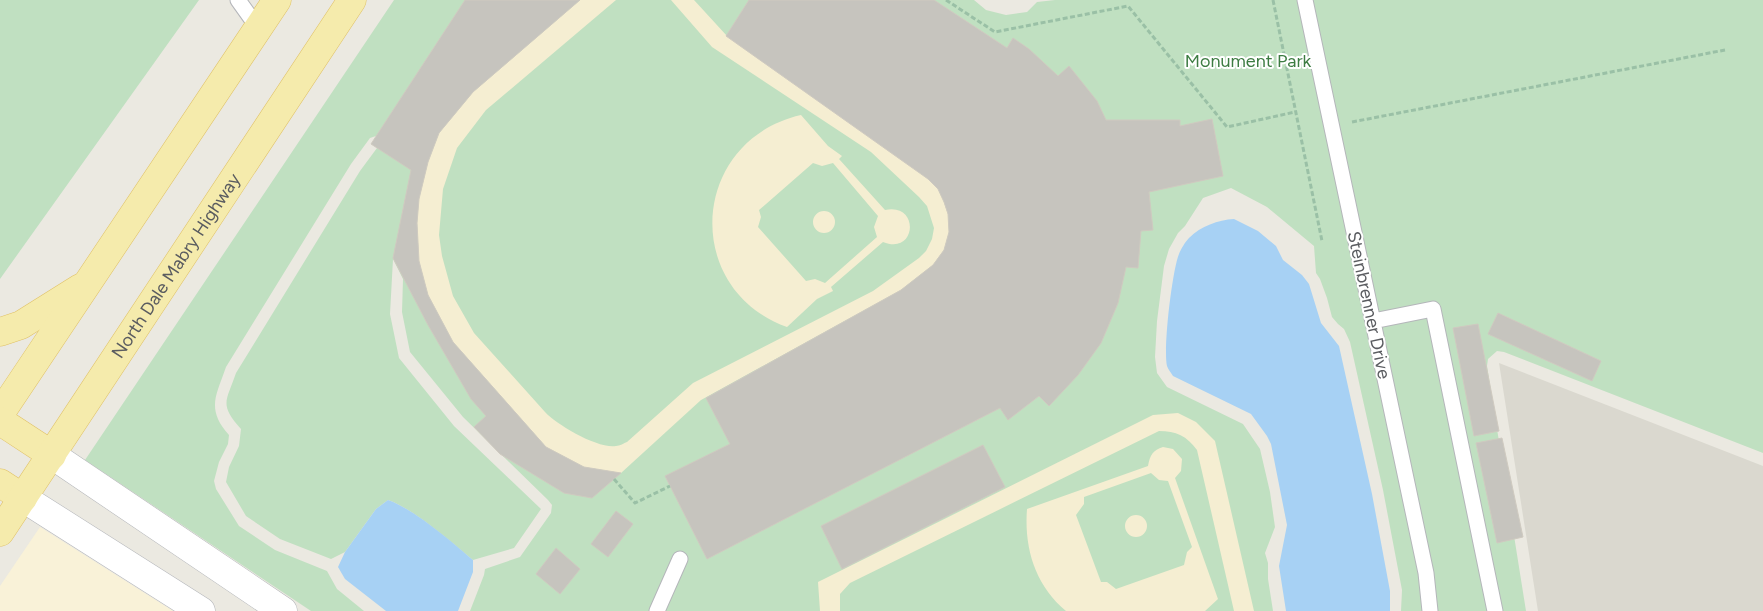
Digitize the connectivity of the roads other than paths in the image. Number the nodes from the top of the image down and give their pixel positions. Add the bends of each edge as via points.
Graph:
1 (238, 0) edge
2 (277, 0) edge
3 (352, 0) edge
4 (1305, 0) edge
5 (258, 28) junction
6 (88, 283) junction
7 (1373, 321) junction
8 (0, 332) edge
9 (0, 414) edge
10 (0, 421) edge
11 (52, 455) junction
12 (0, 483) edge
13 (23, 498) junction
14 (0, 532) edge
15 (680, 559) dead end
16 (201, 611) edge
17 (283, 611) edge
18 (657, 611) edge
19 (1430, 611) edge
20 (1495, 611) edge

1 - 5 lane
2 - 5 main road
3 - 11 main road, North Dale Mabry Highway
4 - 7 lane, Steinbrenner Drive
5 - 6 main road
6 - 8 main road via 21,325
6 - 9 main road
7 - 19 lane, Steinbrenner Drive via 1426,573
7 - 20 lane via 1433,309
10 - 11 main road
11 - 13 main road, North Dale Mabry Highway
11 - 17 street
12 - 13 main road
13 - 14 main road, North Dale Mabry Highway
13 - 16 street
15 - 18 lane

